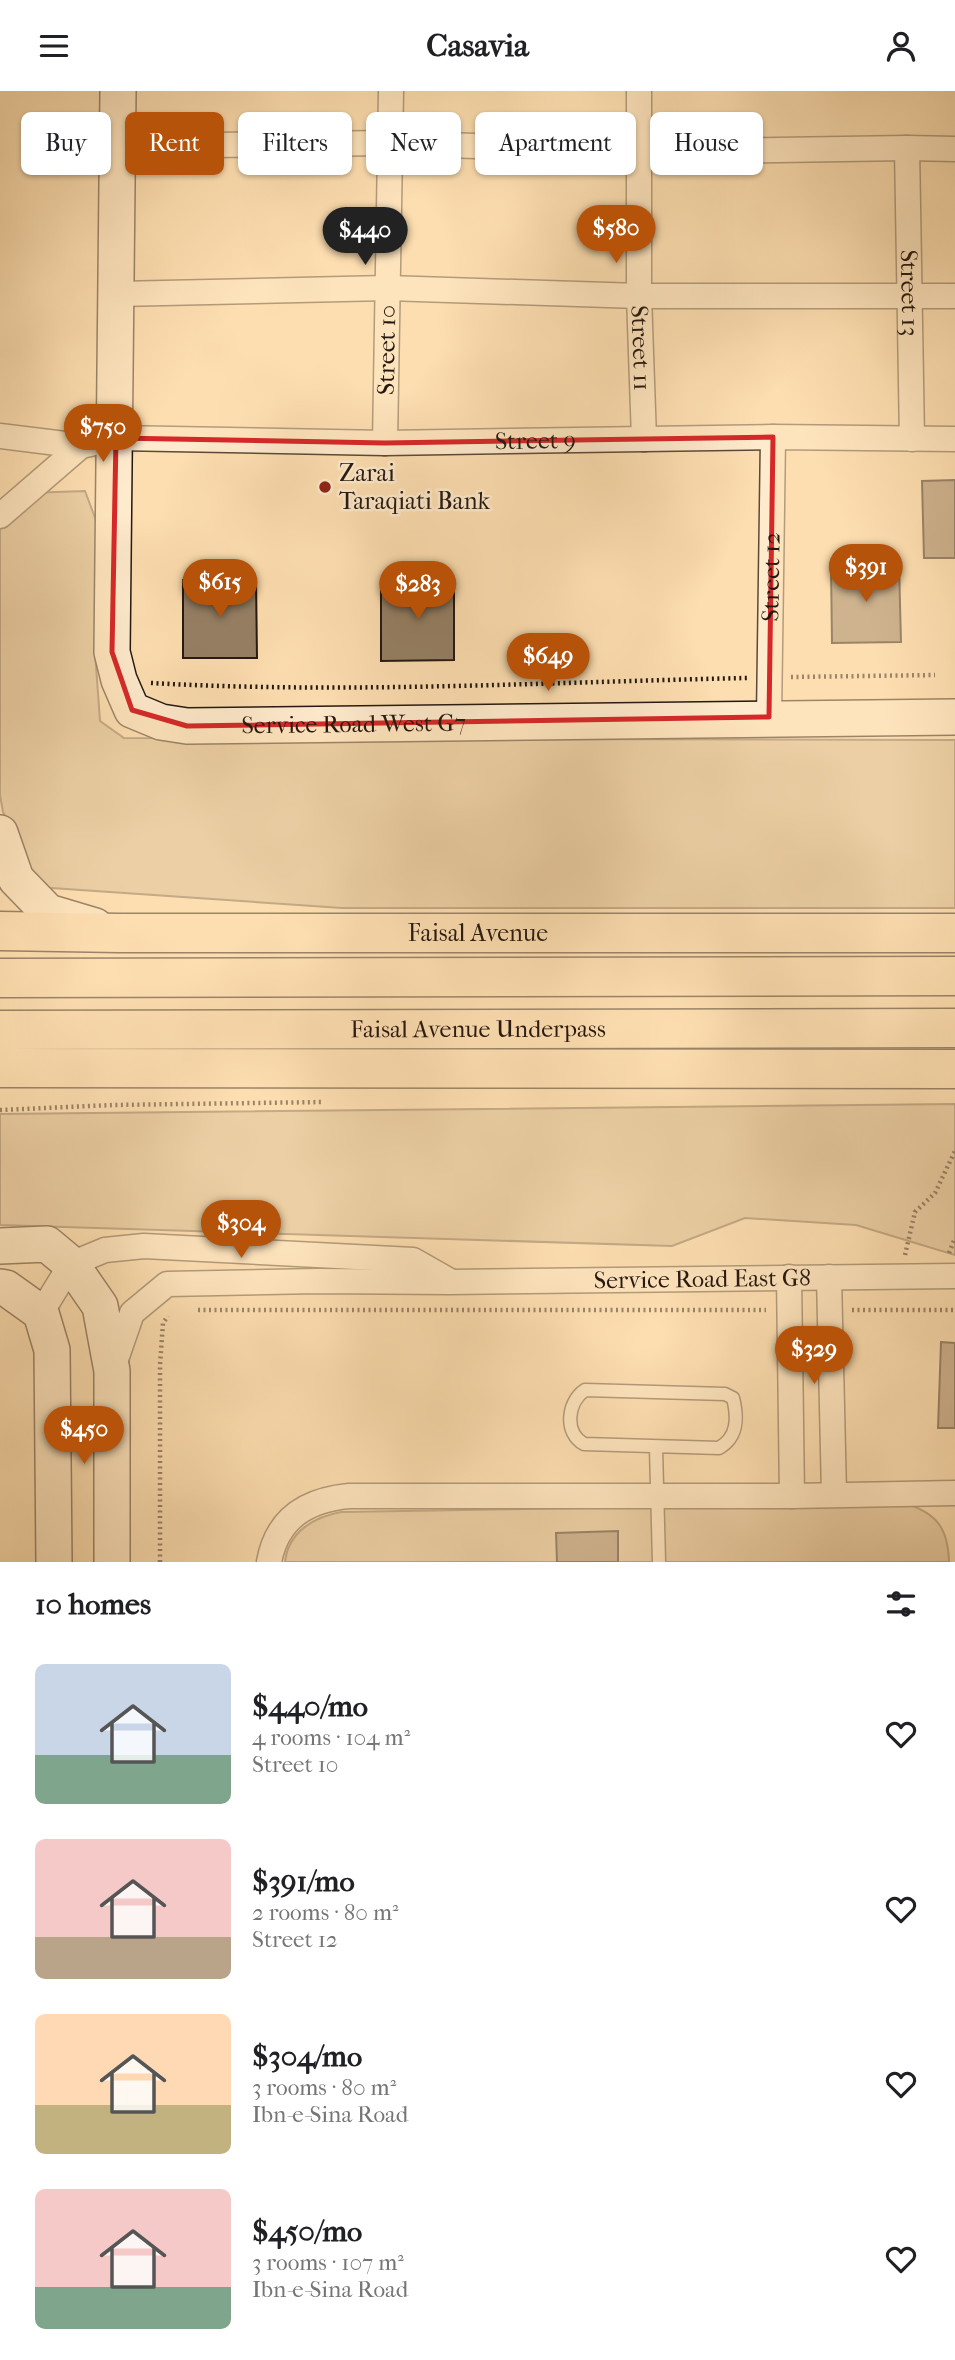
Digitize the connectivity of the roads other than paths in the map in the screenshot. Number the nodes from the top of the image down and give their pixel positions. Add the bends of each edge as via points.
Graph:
1 (118, 91) edge
2 (391, 91) edge
3 (639, 91) edge
4 (391, 112) edge
5 (366, 143) edge
6 (119, 146) junction
7 (461, 146) edge
8 (907, 148) junction
9 (955, 149) edge
10 (639, 152) junction
11 (389, 175) edge
12 (387, 288) junction
13 (117, 294) junction
14 (639, 296) junction
15 (955, 296) edge
16 (908, 297) junction
17 (0, 436) edge
18 (773, 437) junction
19 (116, 438) junction
20 (644, 439) junction
21 (912, 439) junction
22 (955, 439) edge
23 (385, 443) junction
24 (81, 446) junction
25 (0, 516) edge
26 (769, 717) junction
27 (955, 717) edge
28 (0, 834) edge
29 (0, 931) edge
30 (119, 933) junction
31 (955, 933) edge
32 (955, 976) edge
33 (0, 978) edge
34 (955, 1028) edge
35 (0, 1030) edge
36 (1, 1069) edge
37 (955, 1069) edge
38 (0, 1246) edge
39 (71, 1264) junction
40 (789, 1276) junction
41 (955, 1276) edge
42 (829, 1277) junction
43 (450, 1282) junction
44 (0, 1287) edge
45 (41, 1313) junction
46 (112, 1371) junction
47 (656, 1448) junction
48 (834, 1494) junction
49 (955, 1494) edge
50 (659, 1496) junction
51 (792, 1496) junction
52 (54, 1562) edge
53 (112, 1562) edge
54 (270, 1562) edge
55 (659, 1562) edge

1 - 6 street
2 - 4 street, Street 10
3 - 10 street, Street 11
5 - 6 street
6 - 13 street
7 - 10 street
8 - 9 street
8 - 10 street
8 - 16 street, Street 13
10 - 14 street, Street 11
11 - 12 street, Street 10
12 - 13 street
12 - 14 street
12 - 23 street, Street 10
13 - 19 street
14 - 16 street
14 - 20 street, Street 11
15 - 16 street
16 - 21 street, Street 13
17 - 24 street
18 - 20 street, Street 9
18 - 21 street, Street 9
18 - 26 street, Street 12
19 - 23 street, Street 9
19 - 24 street
19 - 26 street, Service Road West G7 via 112,652 119,680 161,722 187,726
20 - 23 street, Street 9
21 - 22 street, Street 9
24 - 25 street
26 - 27 street, Service Road West G7
28 - 30 street via 16,879 48,912
29 - 30 main road, Faisal Avenue
30 - 31 main road, Faisal Avenue
32 - 33 main road
34 - 35 main road, Faisal Avenue Underpass
36 - 37 main road
38 - 39 street via 47,1244
39 - 43 street via 105,1250 171,1247 413,1259
39 - 45 street
39 - 46 street via 100,1306
40 - 42 street, Service Road East G8
40 - 43 street, Service Road East G8
40 - 51 street
41 - 42 street, Service Road East G8
42 - 48 street
43 - 46 street, Service Road East G8 via 167,1284 132,1313
44 - 45 street
45 - 52 street via 52,1350
46 - 53 street
47 - 47 lane via 719,1448 729,1442 734,1431 733,1398 725,1394 585,1390 577,1395 570,1429 575,1439 584,1444
47 - 50 lane
48 - 49 street
48 - 51 street
50 - 51 street
50 - 54 street via 327,1498 305,1507 287,1522 275,1540
50 - 55 lane

